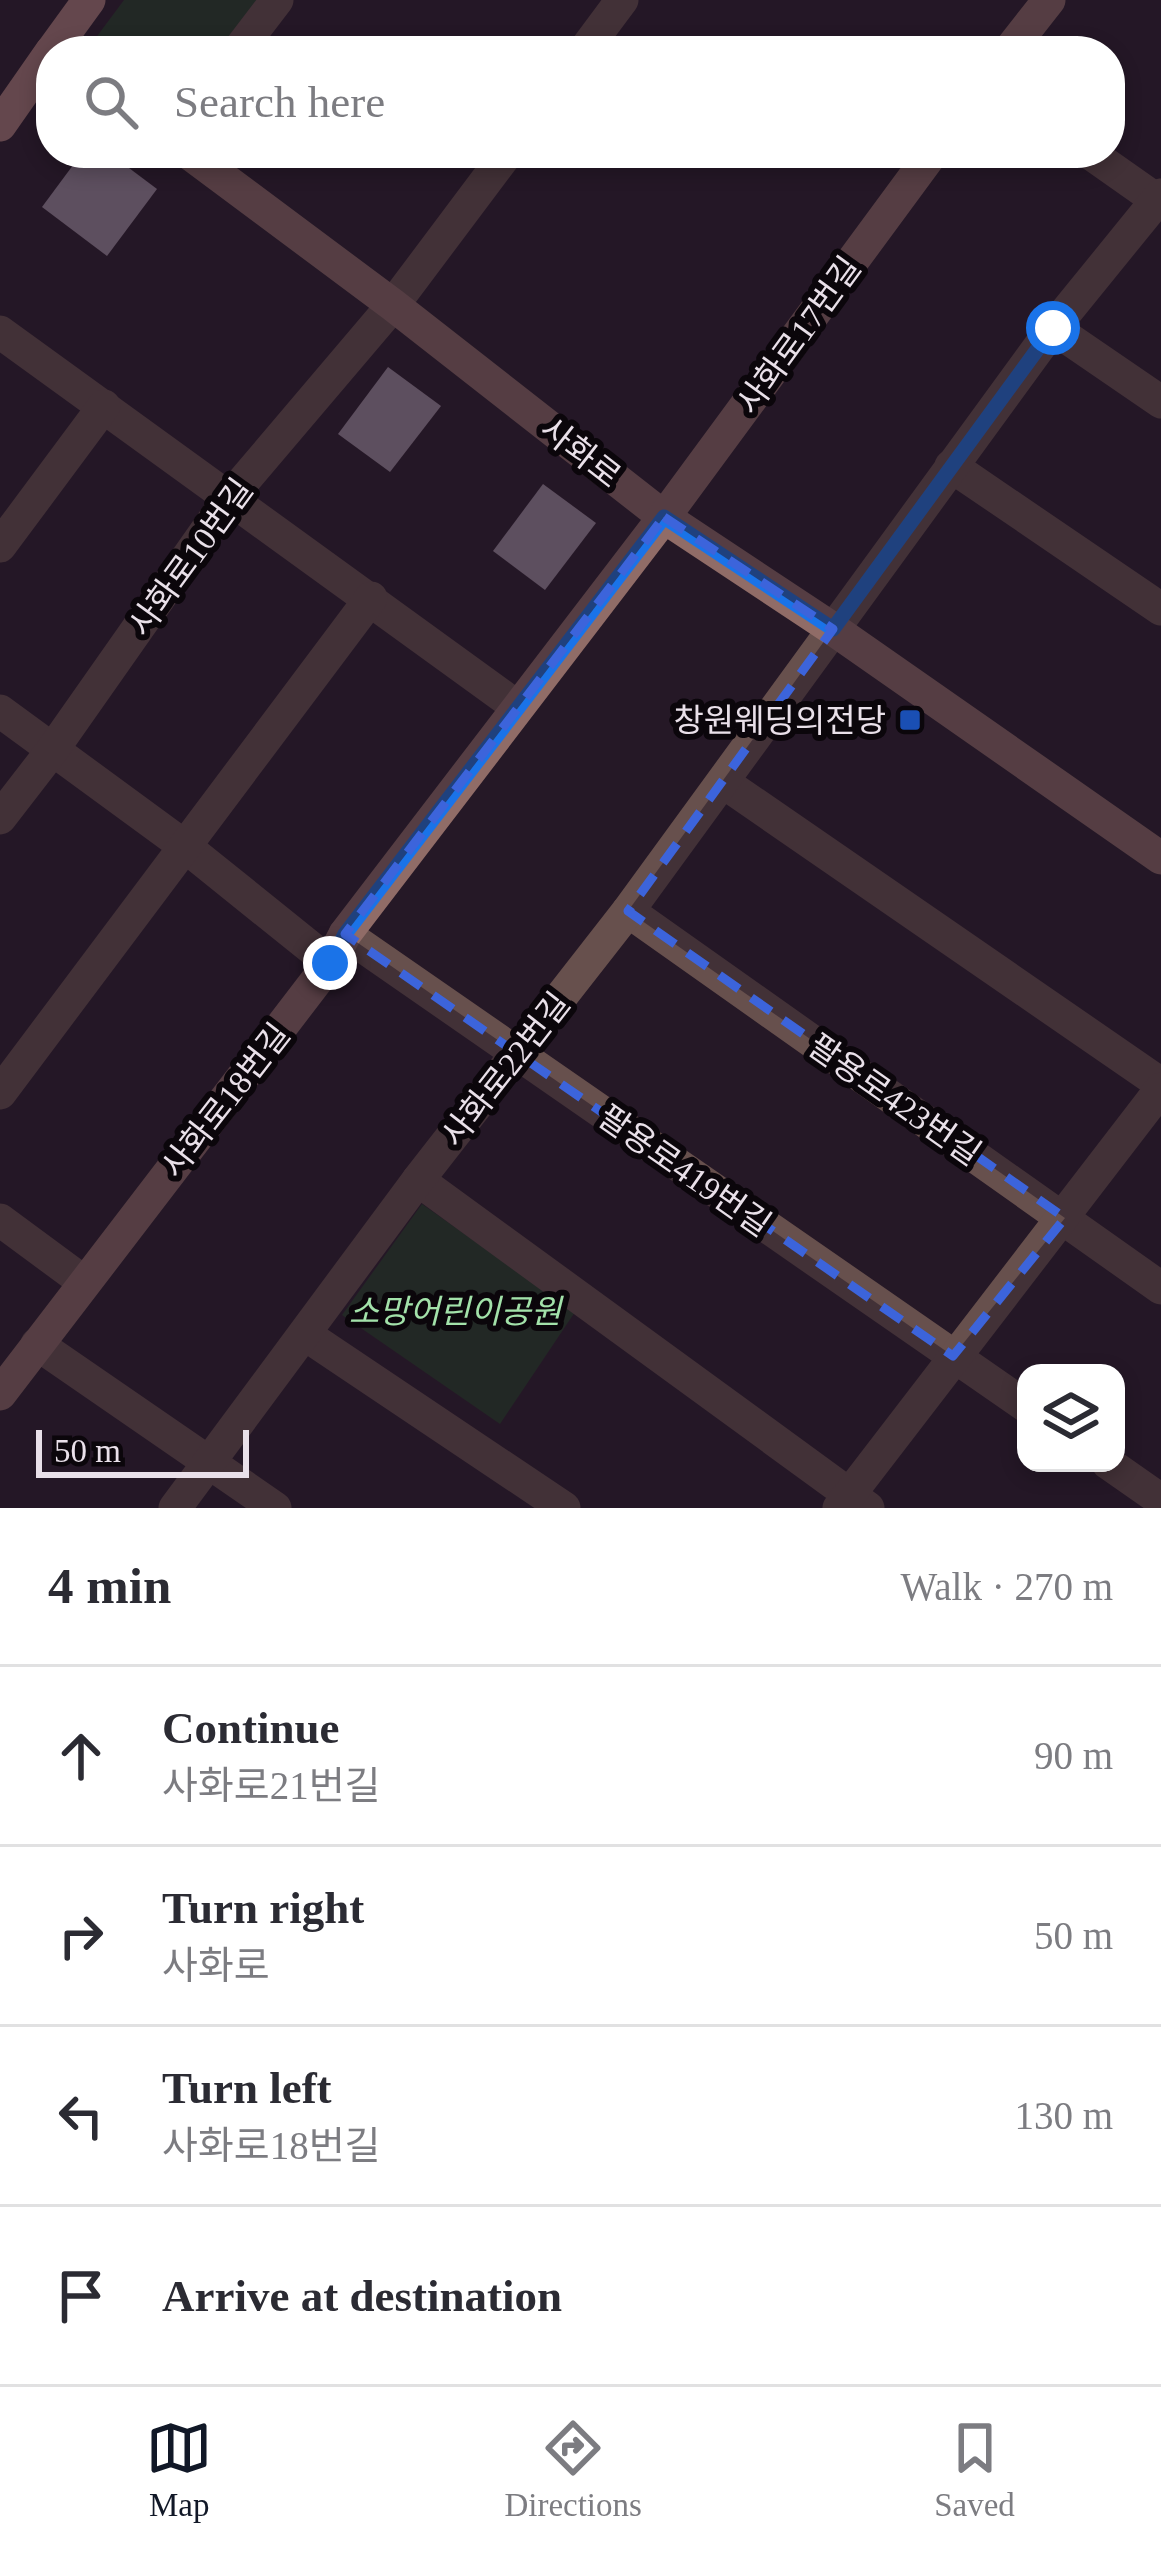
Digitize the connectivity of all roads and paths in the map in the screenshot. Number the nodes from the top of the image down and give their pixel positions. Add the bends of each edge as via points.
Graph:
1 (89, 0) edge
2 (277, 0) edge
3 (622, 0) edge
4 (1049, 0) edge
5 (63, 36) edge
6 (249, 36) edge
7 (595, 36) edge
8 (1021, 36) edge
9 (36, 73) edge
10 (0, 125) edge
11 (209, 168) edge
12 (496, 168) edge
13 (921, 168) edge
14 (1113, 168) edge
15 (1160, 199) edge
16 (393, 305) junction
17 (1053, 328) junction
18 (0, 332) edge
19 (1161, 402) edge
20 (104, 406) junction
21 (951, 466) junction
22 (230, 497) junction
23 (664, 517) junction
24 (0, 546) edge
25 (371, 598) junction
26 (1161, 609) edge
27 (833, 629) junction
28 (516, 706) junction
29 (0, 711) edge
30 (51, 752) junction
31 (723, 782) junction
32 (0, 818) edge
33 (187, 848) junction
34 (1161, 858) edge
35 (628, 911) junction
36 (338, 949) junction
37 (518, 1054) junction
38 (1161, 1086) edge
39 (0, 1093) edge
40 (418, 1180) junction
41 (1065, 1218) junction
42 (0, 1220) edge
43 (84, 1282) junction
44 (1161, 1288) edge
45 (306, 1335) junction
46 (37, 1344) junction
47 (953, 1356) junction
48 (0, 1394) edge
49 (1017, 1400) edge
50 (210, 1463) junction
51 (1121, 1472) edge
52 (1161, 1500) edge
53 (852, 1504) edge
54 (175, 1508) edge
55 (275, 1508) edge
56 (564, 1508) edge

1 - 5 main road
2 - 6 street
3 - 7 street
4 - 8 main road
9 - 10 main road
11 - 16 main road, 사화로
12 - 16 street, 사화로10번길
13 - 23 main road, 사화로17번길
14 - 15 street
15 - 17 street, 사화로22번길
16 - 22 street, 사화로10번길
16 - 23 main road, 사화로
17 - 19 street
17 - 21 street, 사화로22번길
18 - 20 street
20 - 22 street
20 - 24 street
21 - 26 street
21 - 27 street, 사화로22번길
22 - 25 street
22 - 30 street, 사화로10번길
23 - 27 main road, 사화로
23 - 28 main road, 사화로18번길
25 - 28 street
25 - 33 street
27 - 31 street, 사화로22번길
27 - 34 main road, 사화로
28 - 36 main road, 사화로18번길
29 - 30 street, 팔용로419번길
30 - 32 street, 사화로10번길
30 - 33 street, 팔용로419번길
31 - 35 street, 사화로22번길
31 - 38 street
33 - 36 street, 팔용로419번길
33 - 39 street
35 - 37 street, 사화로22번길
35 - 41 street, 팔용로423번길
36 - 37 street, 팔용로419번길
36 - 43 main road, 사화로18번길
37 - 40 street, 사화로22번길
37 - 47 street, 팔용로419번길
38 - 41 street
40 - 45 street, 사화로22번길
40 - 53 street
41 - 44 street, 팔용로423번길
41 - 47 street
42 - 43 street
43 - 46 main road, 사화로18번길
45 - 50 street, 사화로22번길
45 - 56 street
46 - 48 main road, 사화로18번길
46 - 50 street
47 - 49 street, 팔용로419번길
47 - 53 street
50 - 54 street, 사화로22번길
50 - 55 street
51 - 52 street

